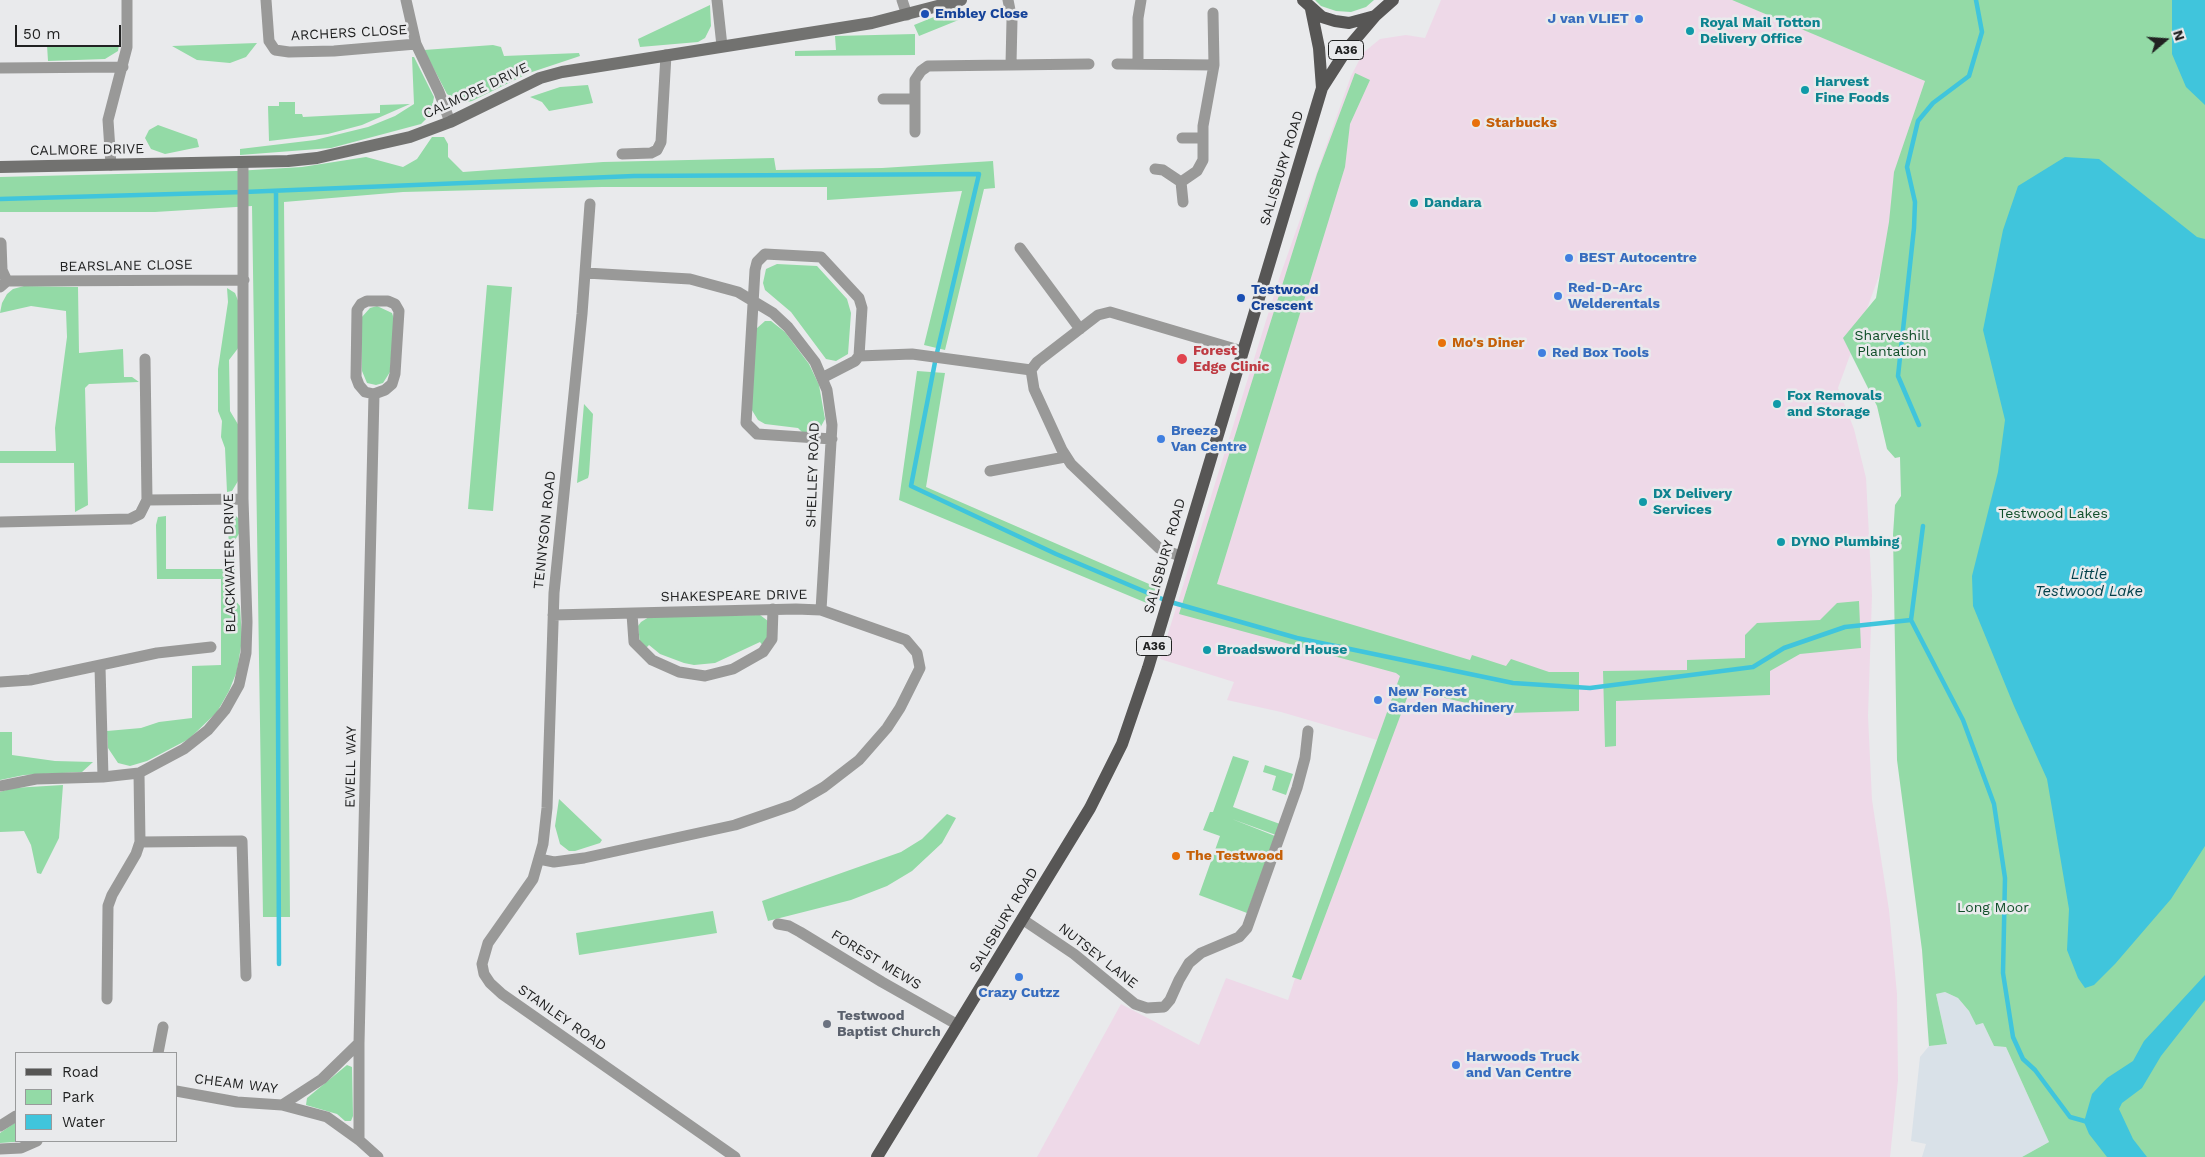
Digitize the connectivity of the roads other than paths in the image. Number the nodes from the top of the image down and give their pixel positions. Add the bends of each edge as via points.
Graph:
1 (127, 0) edge
2 (266, 0) edge
3 (406, 0) edge
4 (717, 0) edge
5 (902, 0) edge
6 (961, 0) edge
7 (1008, 0) edge
8 (1141, 0) edge
9 (1393, 0) edge
10 (1307, 5) edge
11 (1213, 14) dead end
12 (906, 15) junction
13 (1375, 16) junction
14 (416, 44) junction
15 (722, 46) junction
16 (666, 55) junction
17 (1011, 64) junction
18 (1089, 64) dead end
19 (1117, 64) dead end
20 (1138, 64) junction
21 (1214, 65) junction
22 (123, 67) junction
23 (0, 68) edge
24 (1322, 88) junction
25 (883, 99) dead end
26 (915, 99) junction
27 (450, 122) junction
28 (915, 132) dead end
29 (1182, 138) dead end
30 (1203, 138) junction
31 (622, 154) dead end
32 (243, 162) junction
33 (111, 165) junction
34 (0, 167) edge
35 (1155, 169) dead end
36 (1181, 182) junction
37 (1183, 202) dead end
38 (590, 204) dead end
39 (1, 243) edge
40 (1020, 248) dead end
41 (586, 273) junction
42 (244, 280) junction
43 (4, 284) edge
44 (752, 300) junction
45 (1080, 329) junction
46 (1242, 351) junction
47 (859, 356) junction
48 (145, 359) dead end
49 (1032, 370) junction
50 (822, 378) junction
51 (374, 394) junction
52 (832, 439) junction
53 (1065, 457) junction
54 (990, 471) dead end
55 (146, 500) junction
56 (243, 500) junction
57 (0, 522) edge
58 (1180, 556) junction
59 (773, 609) junction
60 (821, 610) junction
61 (632, 614) junction
62 (552, 615) junction
63 (211, 648) dead end
64 (100, 667) junction
65 (0, 682) edge
66 (1308, 732) dead end
67 (138, 773) junction
68 (103, 777) junction
69 (0, 786) edge
70 (140, 842) junction
71 (540, 859) junction
72 (1022, 919) junction
73 (778, 924) dead end
74 (246, 976) dead end
75 (107, 999) dead end
76 (958, 1025) junction
77 (163, 1026) dead end
78 (359, 1042) junction
79 (158, 1052) edge
80 (178, 1091) edge
81 (282, 1105) junction
82 (15, 1117) edge
83 (0, 1126) edge
84 (359, 1140) junction
85 (35, 1142) edge
86 (0, 1149) edge
87 (378, 1157) edge
88 (735, 1157) edge
89 (877, 1157) edge

1 - 22 street via 127,47
2 - 14 street, ARCHERS CLOSE via 269,41 275,50 334,51
3 - 14 street
4 - 15 street
5 - 12 street
6 - 12 street, CALMORE DRIVE
7 - 17 street via 1012,20
8 - 20 street
9 - 13 main road, SALISBURY ROAD
10 - 13 main road via 1335,22 1363,21
10 - 24 main road, SALISBURY ROAD / A36 via 1319,48
11 - 21 street
12 - 15 street, CALMORE DRIVE via 839,29
13 - 24 main road, SALISBURY ROAD / A36 via 1347,48
14 - 27 street
15 - 16 street, CALMORE DRIVE
16 - 27 street, CALMORE DRIVE via 585,66 540,78
16 - 31 street via 661,142 651,153
17 - 18 street
17 - 26 street via 928,66 918,75
19 - 20 street
20 - 21 street
21 - 30 street
22 - 23 street
22 - 33 street via 108,120
24 - 46 main road, SALISBURY ROAD / A36
25 - 26 street
26 - 28 street
27 - 32 street, CALMORE DRIVE via 410,137 347,153 288,161
29 - 30 street
30 - 36 street via 1202,160 1197,171
32 - 33 street, CALMORE DRIVE
32 - 42 street, BLACKWATER DRIVE
33 - 34 street, CALMORE DRIVE
35 - 36 street via 1163,170
36 - 37 street
38 - 41 street, TENNYSON ROAD
39 - 43 street, BEARSLANE CLOSE
40 - 45 street
41 - 44 street, SHELLEY ROAD via 704,281
41 - 62 street, TENNYSON ROAD
42 - 43 street, BEARSLANE CLOSE
42 - 56 street, BLACKWATER DRIVE
44 - 47 street via 757,262 765,254 822,257 861,303
44 - 50 street, SHELLEY ROAD via 788,327
44 - 52 street via 746,423 757,434
45 - 46 street via 1098,315 1117,312
45 - 49 street via 1037,362
46 - 58 main road, SALISBURY ROAD / A36
47 - 49 street via 907,354
47 - 50 street
48 - 55 street
49 - 53 street via 1034,389
50 - 52 street, SHELLEY ROAD via 830,408
51 - 51 street via 392,384 395,374 399,312 395,304 388,301 367,301 357,310 356,377 365,392
51 - 78 street, EWELL WAY
52 - 60 street, SHELLEY ROAD
53 - 54 street
53 - 58 street via 1160,548
55 - 56 street
55 - 57 street via 140,514 130,519
56 - 67 street, BLACKWATER DRIVE via 247,622 246,653 239,685 226,710 208,730 184,749
58 - 72 main road, SALISBURY ROAD / A36 via 1148,668 1119,750 1090,808
59 - 60 street, SHAKESPEARE DRIVE
59 - 61 street, SHAKESPEARE DRIVE
59 - 61 street via 772,639 763,652 733,670 705,676 679,672 652,660 634,642
60 - 71 street, SHAKESPEARE DRIVE via 903,638 914,647 920,660 918,675 904,702 887,728 859,760 806,798 757,819 572,860 554,862
61 - 62 street, SHAKESPEARE DRIVE
62 - 71 street, TENNYSON ROAD via 547,808
63 - 64 street via 158,654
64 - 65 street
64 - 68 street
66 - 72 street, NUTSEY LANE via 1305,758 1292,803 1247,928 1239,937 1202,953 1189,963 1168,1004 1159,1009 1131,1001 1074,954
67 - 68 street, BLACKWATER DRIVE
67 - 70 street
68 - 69 street, BLACKWATER DRIVE via 36,779
70 - 74 street via 242,841
70 - 75 street via 108,906
71 - 88 street, STANLEY ROAD via 533,879 488,943 482,964 484,974 509,999
72 - 76 main road, SALISBURY ROAD / A36
73 - 76 street, FOREST MEWS via 800,932
76 - 89 main road, SALISBURY ROAD / A36
77 - 79 street
78 - 81 street, CHEAM WAY via 322,1079
78 - 84 street, EWELL WAY
80 - 81 street, CHEAM WAY via 237,1102
81 - 84 street via 327,1117
82 - 83 street
84 - 87 street
85 - 86 street via 20,1148

